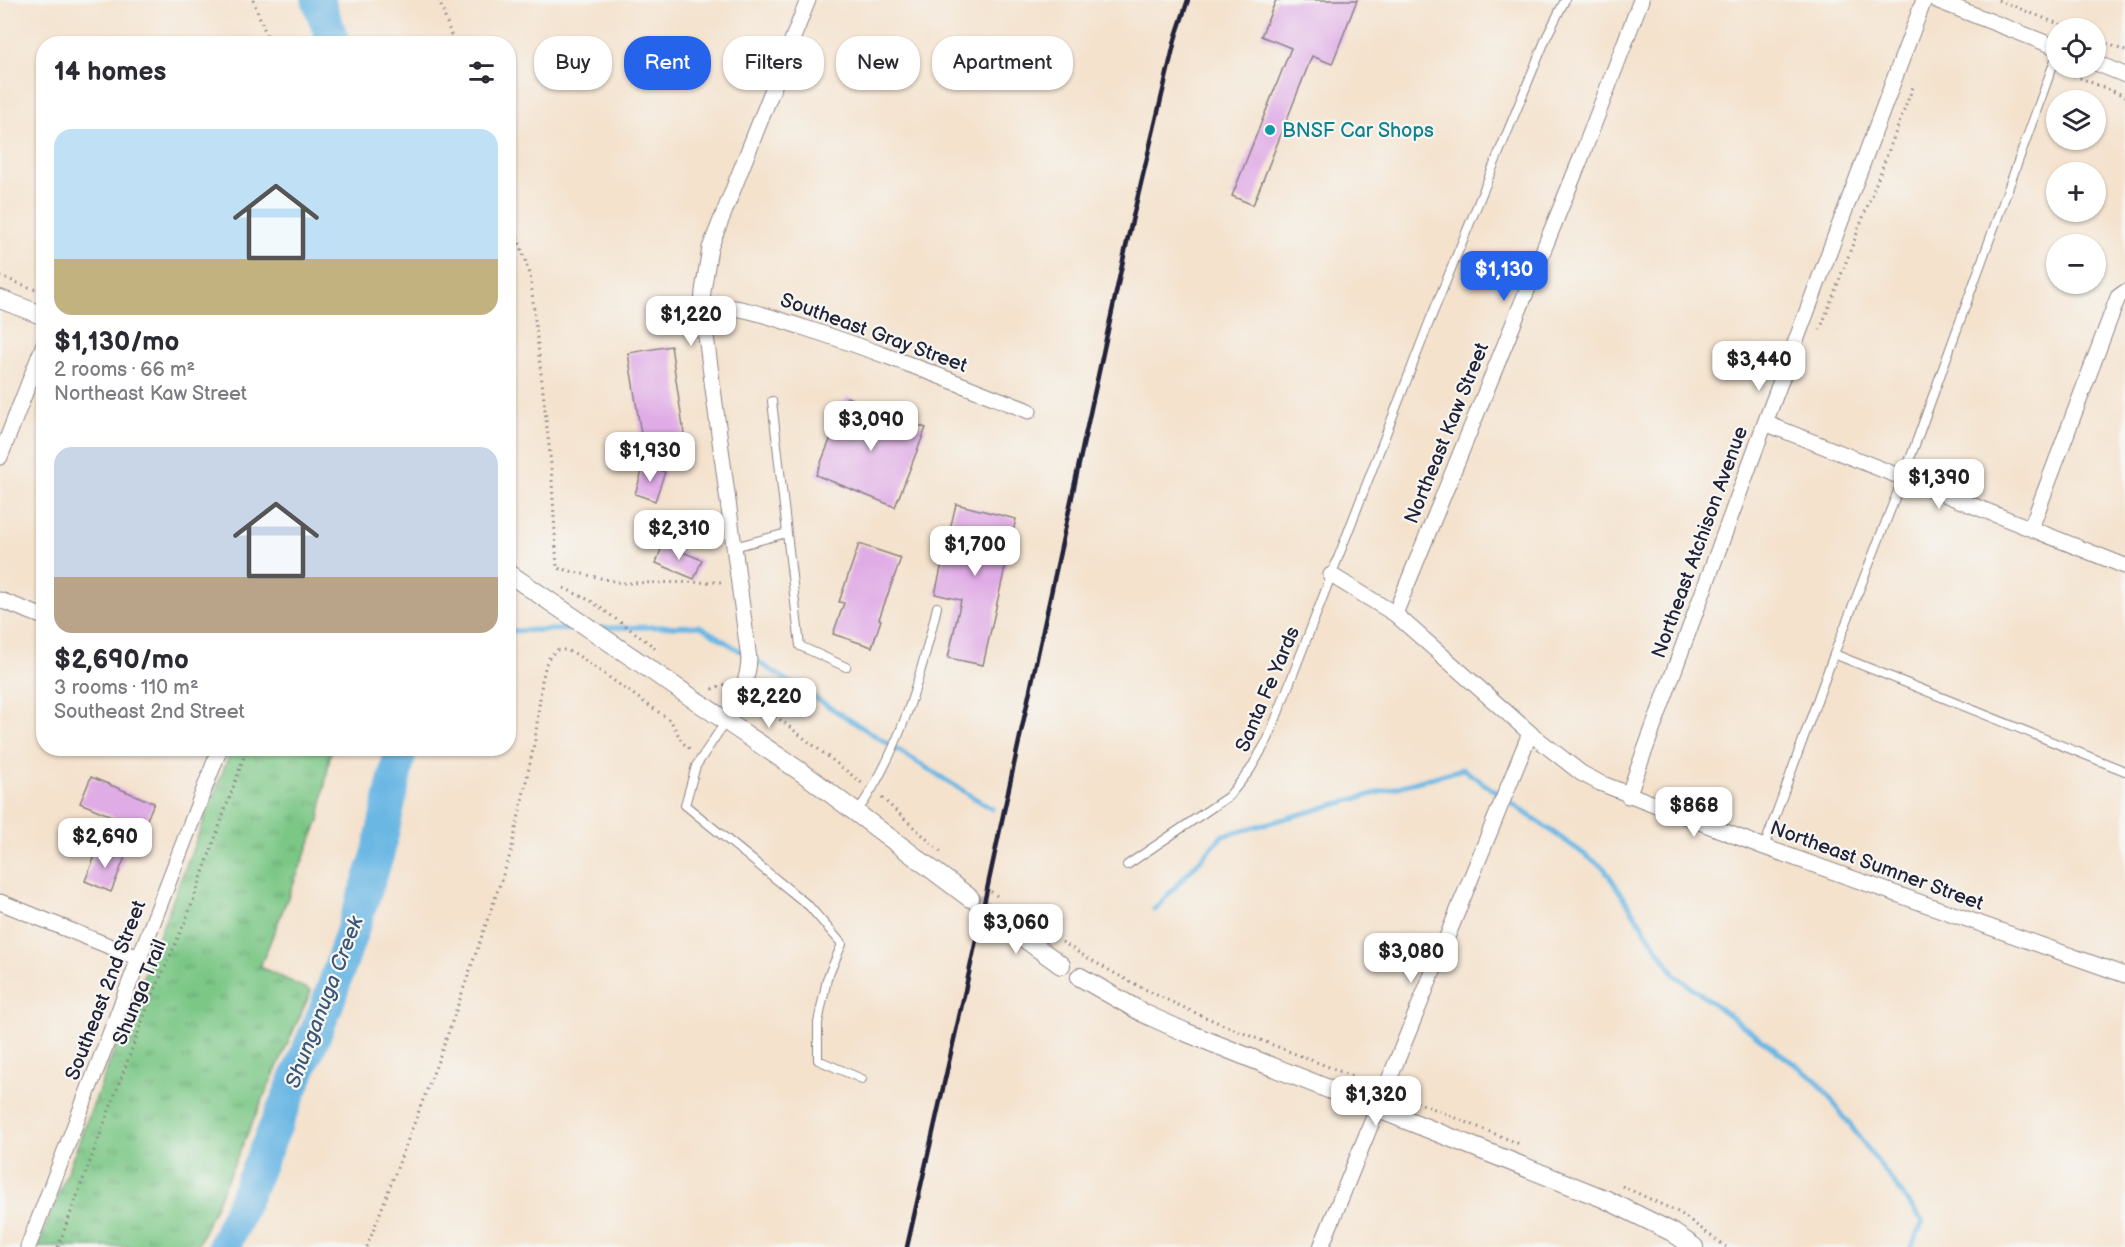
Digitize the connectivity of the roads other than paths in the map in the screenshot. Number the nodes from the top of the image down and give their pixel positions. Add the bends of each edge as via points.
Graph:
1 (808, 0) edge
2 (1565, 0) edge
3 (1641, 0) edge
4 (1924, 0) edge
5 (1936, 0) edge
6 (2046, 43) edge
7 (2106, 67) edge
8 (2125, 75) edge
9 (2048, 78) edge
10 (2123, 293) edge
11 (0, 299) edge
12 (702, 306) junction
13 (36, 313) edge
14 (36, 365) edge
15 (772, 401) dead end
16 (1029, 411) dead end
17 (1765, 423) junction
18 (0, 457) edge
19 (1903, 478) junction
20 (2031, 528) junction
21 (787, 533) junction
22 (734, 547) junction
23 (2125, 566) edge
24 (1331, 575) junction
25 (516, 576) edge
26 (0, 600) edge
27 (937, 607) dead end
28 (36, 614) edge
29 (1395, 614) junction
30 (1834, 654) junction
31 (846, 667) dead end
32 (726, 721) junction
33 (1530, 734) junction
34 (217, 756) edge
35 (2125, 771) edge
36 (1628, 796) junction
37 (856, 813) junction
38 (1764, 847) junction
39 (1127, 865) dead end
40 (975, 891) tunnel mouth
41 (0, 902) edge
42 (992, 915) tunnel mouth
43 (141, 959) junction
44 (1061, 965) dead end
45 (2125, 975) edge
46 (1080, 977) dead end
47 (862, 1079) dead end
48 (1378, 1108) junction
49 (28, 1247) edge
50 (1321, 1247) edge
51 (1694, 1247) edge

1 - 12 street via 710,248
2 - 24 lane, Santa Fe Yards via 1430,320
3 - 29 street, Northeast Kaw Street via 1581,158
4 - 17 street, Northeast Atchison Avenue
5 - 6 street
7 - 8 street
9 - 19 lane
10 - 20 street via 2118,297
11 - 13 street
12 - 16 street, Southeast Gray Street via 721,305 762,314
12 - 22 street
14 - 18 street
15 - 21 lane
17 - 19 street
17 - 36 street, Northeast Atchison Avenue
19 - 20 street
19 - 30 lane
20 - 23 street
21 - 22 lane
21 - 31 lane via 800,646
22 - 32 street via 749,659 743,692
24 - 29 street, Northeast Sumner Street
24 - 39 lane, Santa Fe Yards via 1268,739 1250,770 1229,796
25 - 32 street via 549,589
26 - 28 street
27 - 37 lane via 922,667 895,742 872,791
29 - 33 street, Northeast Sumner Street
30 - 35 lane
30 - 38 lane
32 - 37 street
32 - 47 lane via 696,766 685,805 809,906 842,944 827,979 818,1023 818,1060
33 - 36 street, Northeast Sumner Street via 1581,773
33 - 48 street
34 - 43 street, Southeast 2nd Street
36 - 38 street, Northeast Sumner Street
37 - 40 street
38 - 45 street, Northeast Sumner Street
41 - 43 street
42 - 44 street
43 - 49 street, Southeast 2nd Street
46 - 48 street via 1185,1032
48 - 50 street
48 - 51 street via 1605,1199

